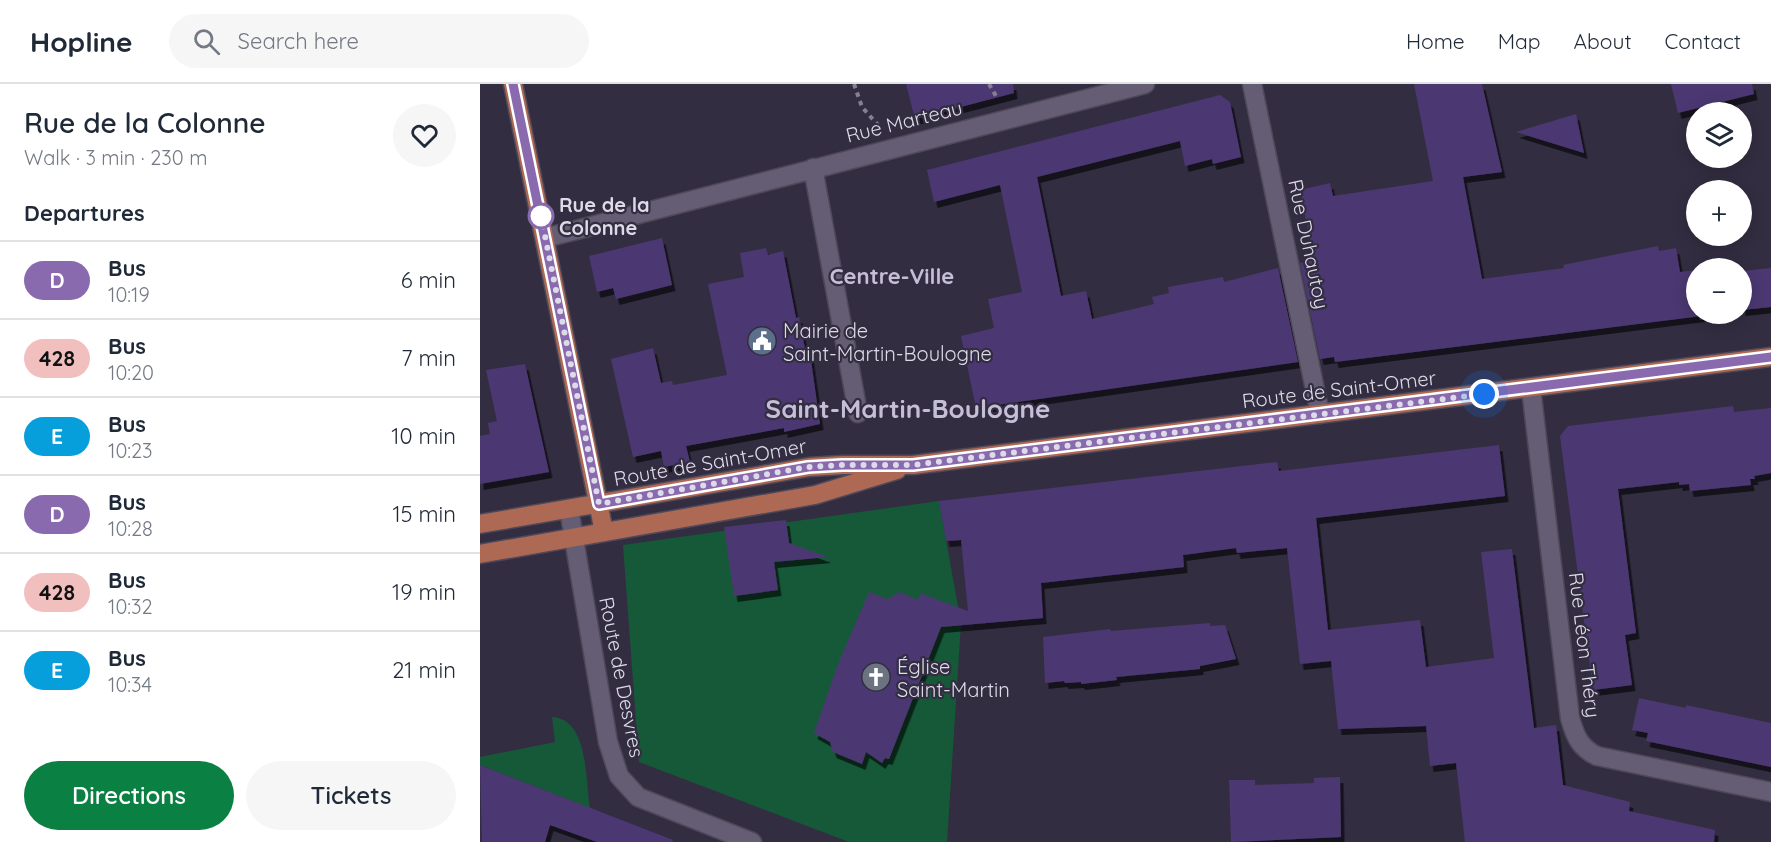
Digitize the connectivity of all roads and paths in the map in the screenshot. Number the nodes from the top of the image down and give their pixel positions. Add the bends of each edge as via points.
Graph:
1 (513, 84) edge
2 (854, 84) edge
3 (1145, 84) edge
4 (1252, 84) edge
5 (896, 146) junction
6 (813, 168) junction
7 (545, 238) junction
8 (1771, 357) edge
9 (1531, 388) junction
10 (858, 412) dead end
11 (1320, 414) junction
12 (913, 465) junction
13 (599, 504) junction
14 (569, 509) junction
15 (480, 524) edge
16 (604, 532) junction
17 (574, 537) junction
18 (480, 554) edge
19 (1771, 792) edge
20 (752, 842) edge

1 - 7 main road
2 - 5 path via 862,107
3 - 5 street, Rue Marteau
4 - 11 street, Rue Duhautoy
5 - 6 street, Rue Marteau
6 - 7 street, Rue Marteau
6 - 10 street
7 - 13 main road
8 - 9 main road, Route de Saint-Omer
9 - 11 main road, Route de Saint-Omer
9 - 19 street, Rue Léon Théry via 1570,718 1579,742 1597,756
11 - 12 main road, Route de Saint-Omer
12 - 13 main road, Route de Saint-Omer via 808,467
12 - 16 main road, Route de Saint-Omer via 815,495
13 - 14 main road, Route de Saint-Omer
13 - 16 main road
14 - 15 main road, Route de Saint-Omer
14 - 17 street, Route de Desvres
16 - 17 main road, Route de Saint-Omer
17 - 18 main road, Route de Saint-Omer
17 - 20 street, Route de Desvres via 608,742 619,776 638,797

